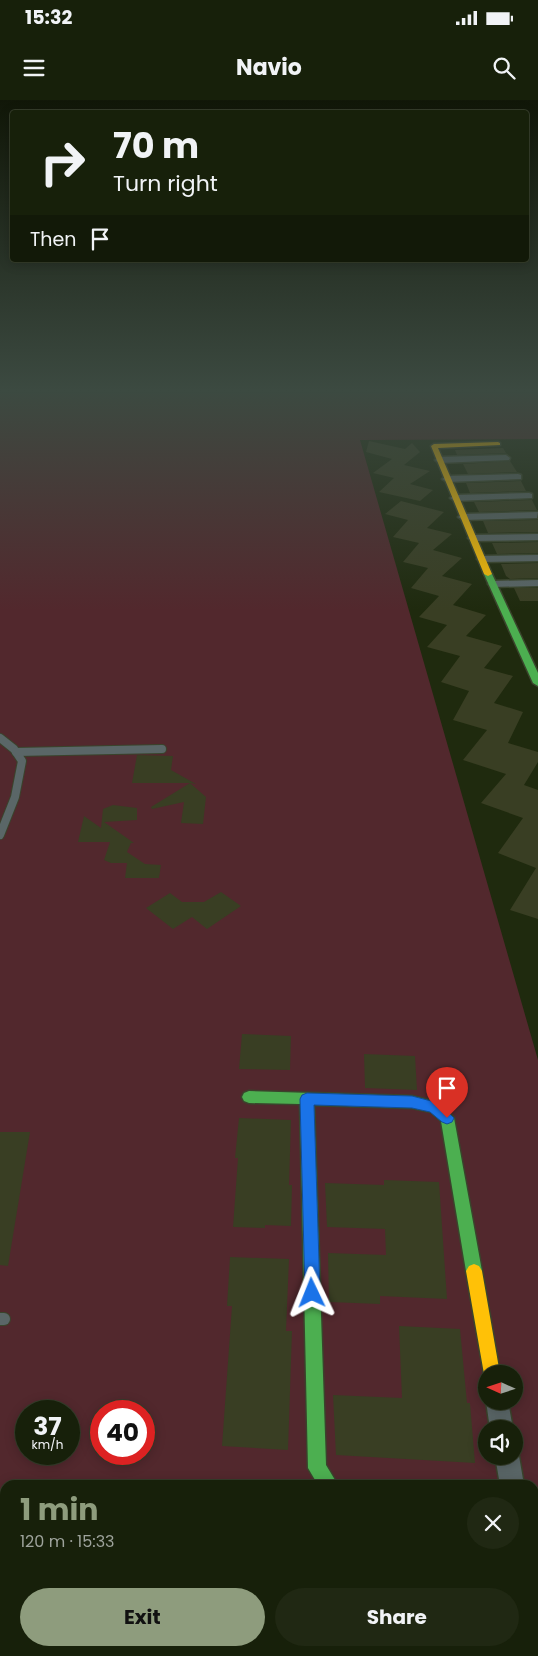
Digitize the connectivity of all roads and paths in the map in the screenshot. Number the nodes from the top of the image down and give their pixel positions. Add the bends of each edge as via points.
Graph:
1 (441, 466) edge
2 (518, 477) dead end
3 (447, 479) junction
4 (529, 496) dead end
5 (455, 498) junction
6 (538, 515) edge
7 (464, 517) junction
8 (538, 537) edge
9 (473, 538) junction
10 (538, 558) edge
11 (482, 559) junction
12 (538, 583) edge
13 (493, 584) junction
14 (538, 683) edge
15 (0, 738) edge
16 (162, 749) dead end
17 (16, 752) junction
18 (0, 835) edge
19 (249, 1097) dead end
20 (307, 1099) junction
21 (490, 1365) edge
22 (509, 1465) edge
23 (325, 1480) edge
24 (511, 1480) edge

1 - 3 street
2 - 3 street
3 - 5 street
4 - 5 street
5 - 7 street
6 - 7 street
7 - 9 street
8 - 9 street
9 - 11 street
10 - 11 street
11 - 13 street
12 - 13 street
13 - 14 street
15 - 17 lane
16 - 17 lane
17 - 18 lane via 22,761
19 - 20 street
20 - 21 street via 412,1102 434,1107 447,1118
20 - 23 street via 317,1468
22 - 24 street

